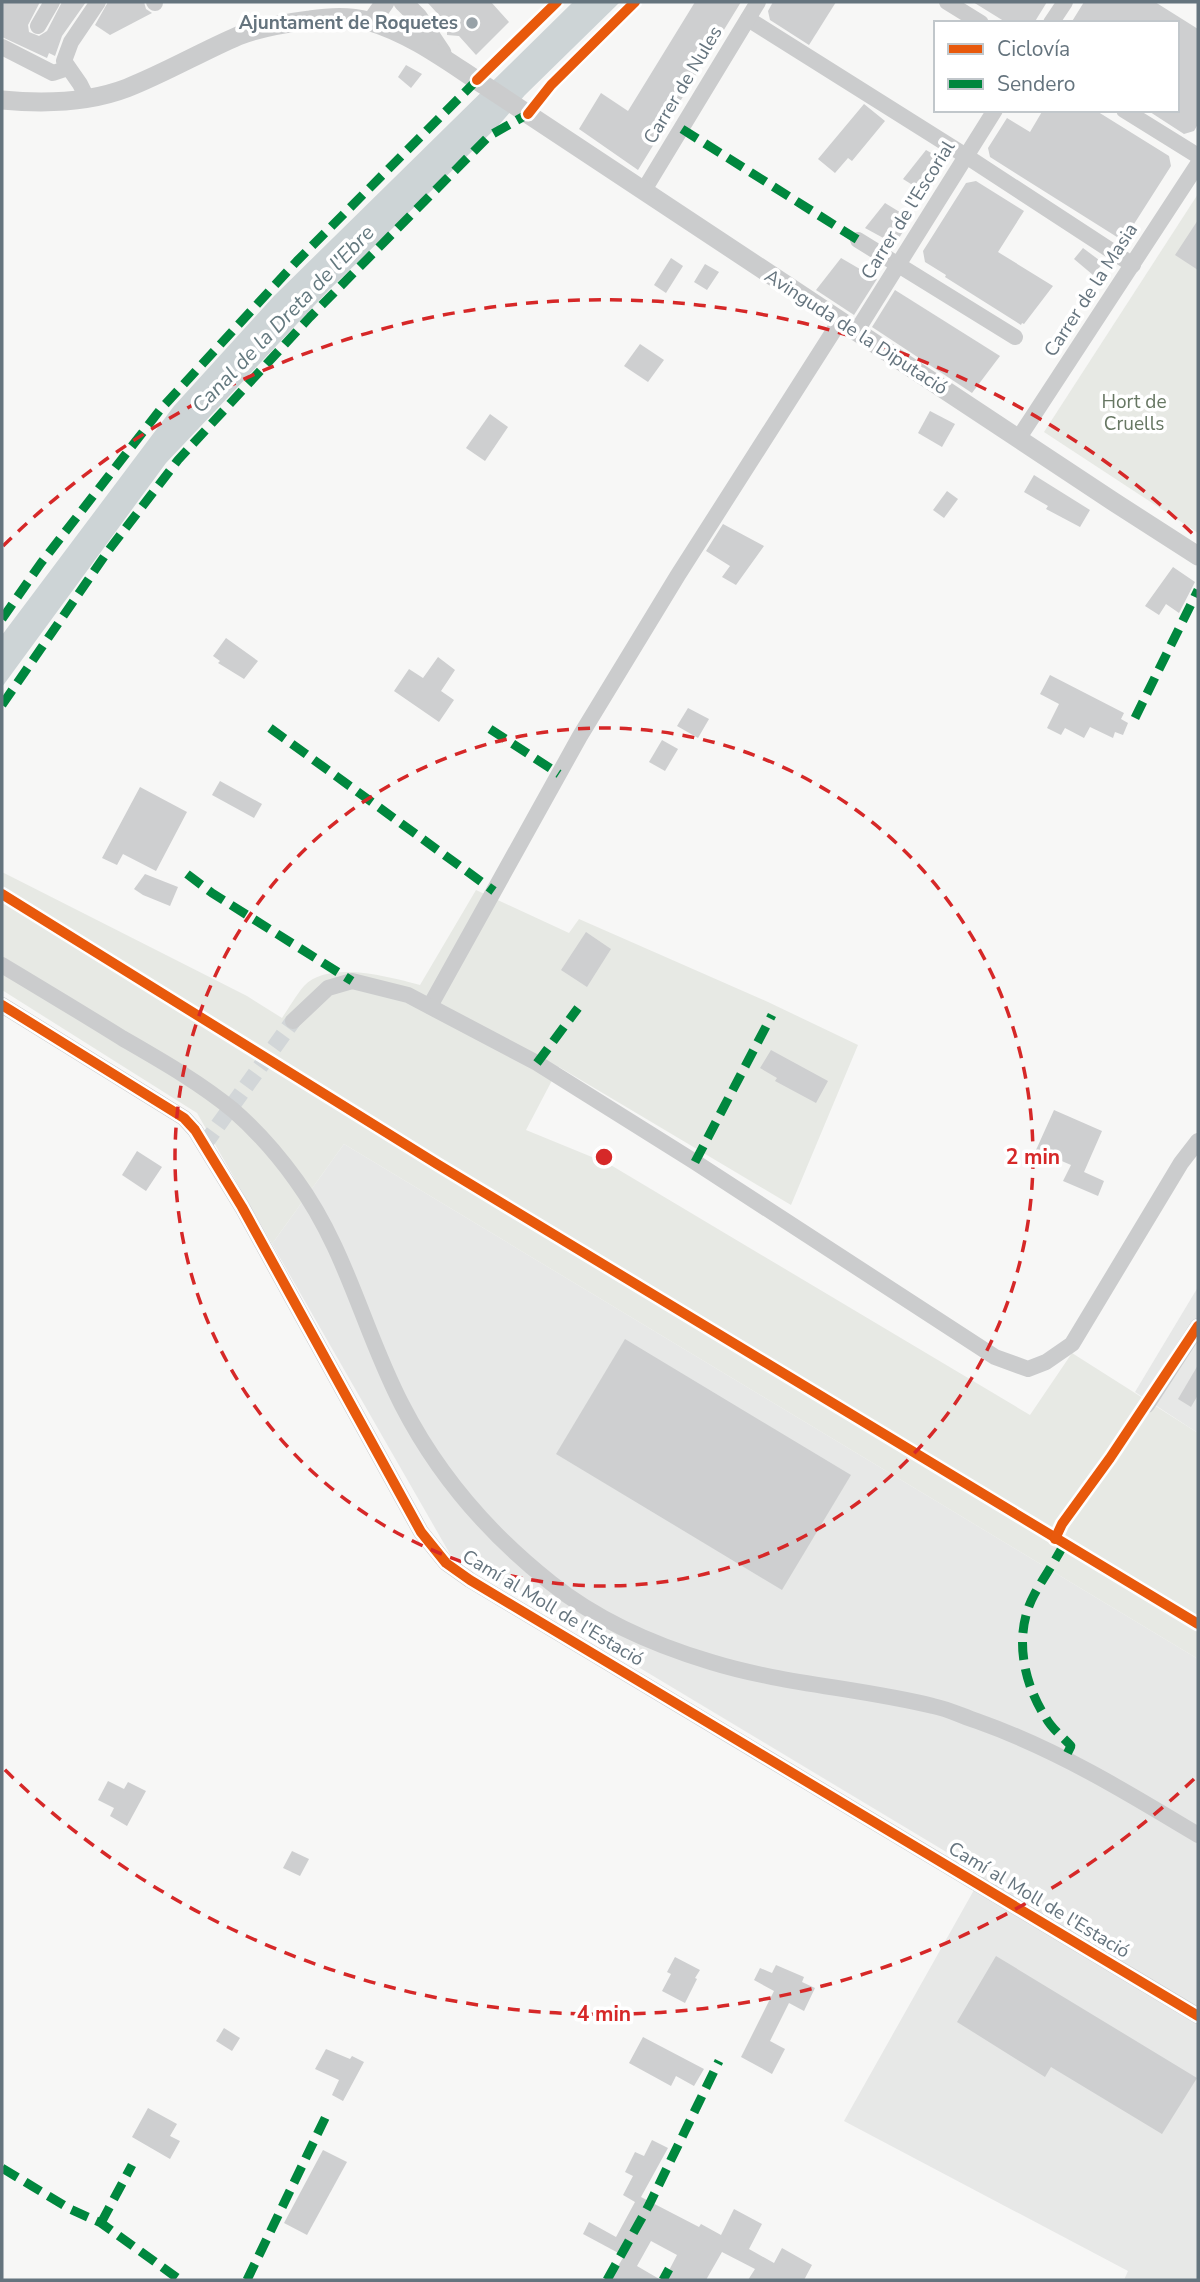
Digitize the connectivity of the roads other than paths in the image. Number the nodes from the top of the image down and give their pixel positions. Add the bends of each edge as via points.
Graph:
1 (52, 2) edge
2 (98, 2) edge
3 (385, 2) edge
4 (401, 2) edge
5 (758, 2) edge
6 (947, 2) edge
7 (1065, 2) edge
8 (748, 19) junction
9 (978, 21) edge
10 (1052, 21) edge
11 (381, 25) junction
12 (38, 26) dead end
13 (2, 47) edge
14 (446, 60) junction
15 (68, 68) junction
16 (87, 98) junction
17 (2, 100) edge
18 (994, 112) edge
19 (1127, 112) edge
20 (966, 156) junction
21 (1198, 156) edge
22 (1198, 164) edge
23 (644, 190) junction
24 (858, 240) dead end
25 (898, 265) junction
26 (1133, 265) junction
27 (848, 326) junction
28 (1016, 337) dead end
29 (1018, 439) junction
30 (1198, 556) edge
31 (2, 965) edge
32 (2, 1005) edge
33 (430, 1006) junction
34 (293, 1021) tunnel mouth
35 (1198, 1141) edge
36 (1198, 1326) edge
37 (1147, 1405) dead end
38 (1198, 1835) edge
39 (1198, 2016) edge

1 - 12 street
2 - 15 street via 71,42 64,61
3 - 11 street
4 - 11 street
4 - 14 street via 418,17
5 - 8 street, Carrer de Nules
6 - 9 street
7 - 10 street
8 - 20 street
8 - 23 street, Carrer de Nules
11 - 14 street, Avinguda de la Diputació via 409,36
11 - 16 street, Avinguda de la Diputació via 332,17 241,34 126,89
13 - 15 street via 53,73
14 - 23 street, Avinguda de la Diputació
15 - 16 street
16 - 17 street, Avinguda de la Diputació via 44,103
18 - 20 street, Carrer de l'Escorial
19 - 21 street
20 - 25 street, Carrer de l'Escorial
20 - 26 street
22 - 26 street, Carrer de la Masia
23 - 27 street, Avinguda de la Diputació
24 - 25 street
25 - 27 street, Carrer de l'Escorial
25 - 28 street
26 - 29 street, Carrer de la Masia
27 - 29 street, Avinguda de la Diputació
27 - 33 street, Carrer de l'Escorial via 678,575 580,736
29 - 30 street, Avinguda de la Diputació
31 - 38 street via 192,1080 234,1111 267,1144 321,1218 402,1404 429,1450 460,1496 505,1545 562,1592 592,1613 713,1663 936,1706 996,1728 1065,1758
32 - 39 street, Camí al Moll de l'Estació via 184,1118 195,1130 421,1532 446,1563
33 - 34 street via 408,995 352,981 328,988
33 - 35 street via 537,1063 995,1357 1028,1369 1072,1343
36 - 37 street

